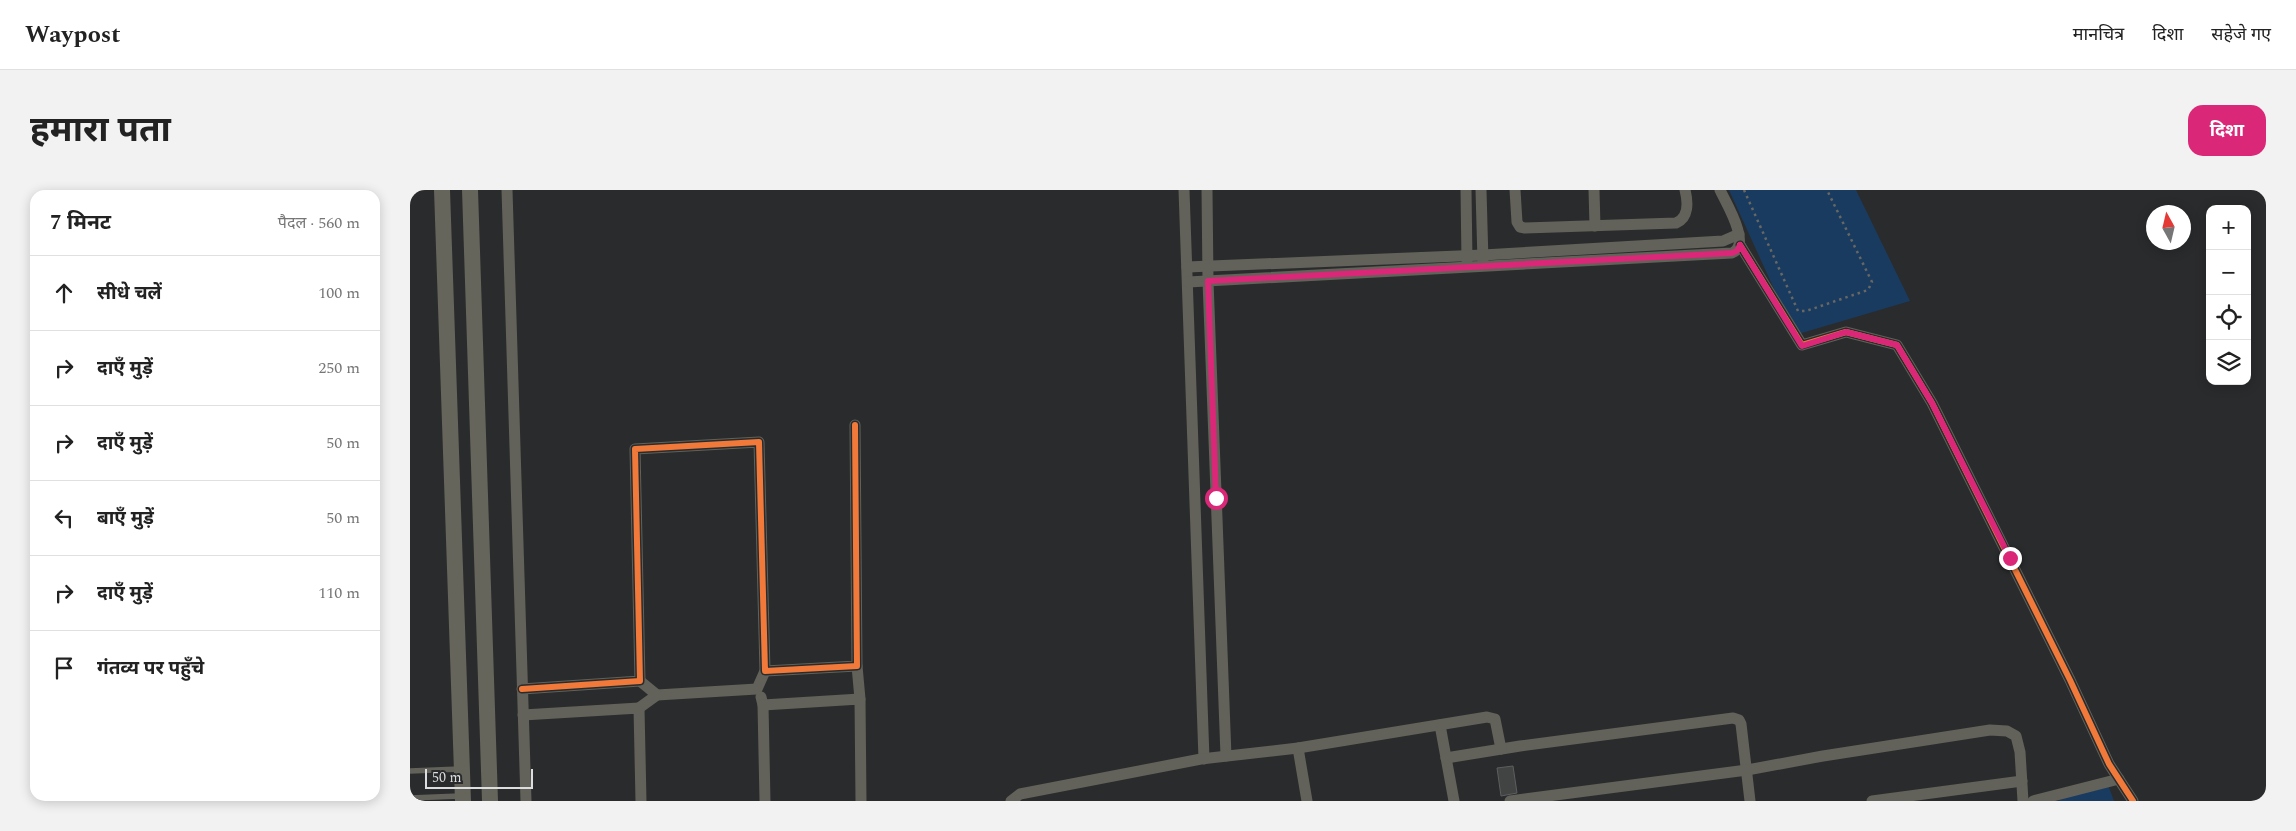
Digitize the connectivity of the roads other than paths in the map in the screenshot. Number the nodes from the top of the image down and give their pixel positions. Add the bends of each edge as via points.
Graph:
1 (442, 190) edge
2 (470, 190) edge
3 (507, 190) edge
4 (1184, 190) edge
5 (1206, 190) edge
6 (1466, 190) edge
7 (1481, 190) edge
8 (1515, 190) edge
9 (1594, 190) edge
10 (1685, 190) edge
11 (1720, 190) edge
12 (1595, 226) junction
13 (1740, 239) junction
14 (1483, 254) junction
15 (1467, 255) junction
16 (1208, 266) junction
17 (1187, 267) junction
18 (1468, 268) junction
19 (1483, 268) junction
20 (1208, 281) junction
21 (1188, 282) junction
22 (855, 425) dead end
23 (857, 666) junction
24 (765, 671) junction
25 (640, 681) junction
26 (522, 689) junction
27 (757, 689) junction
28 (658, 695) junction
29 (860, 699) junction
30 (763, 705) junction
31 (639, 708) junction
32 (523, 715) junction
33 (1440, 725) junction
34 (1298, 748) junction
35 (1502, 749) junction
36 (1226, 756) junction
37 (1446, 758) junction
38 (1204, 759) junction
39 (462, 768) junction
40 (1748, 770) junction
41 (410, 771) edge
42 (2119, 779) junction
43 (2022, 781) junction
44 (410, 798) edge
45 (463, 799) edge
46 (490, 801) edge
47 (526, 801) edge
48 (641, 801) edge
49 (766, 801) edge
50 (861, 801) edge
51 (1010, 801) edge
52 (1307, 801) edge
53 (1454, 801) edge
54 (1510, 801) edge
55 (1750, 801) edge
56 (1872, 801) edge
57 (2023, 801) edge
58 (2033, 801) edge
59 (2133, 801) edge

1 - 39 main road
2 - 46 main road
3 - 26 street
4 - 17 street
5 - 16 street
6 - 15 street
7 - 14 street
8 - 12 street via 1516,222 1520,227
9 - 12 street
10 - 12 street via 1686,210 1680,222
11 - 13 street
13 - 14 street
13 - 19 street via 1737,251 1732,253
13 - 42 street via 1802,346 1846,332 1897,345 1932,403
14 - 15 street
14 - 19 street
15 - 16 street
15 - 18 street
16 - 17 street
16 - 20 street
17 - 21 street
18 - 19 street
18 - 20 street
20 - 21 street
20 - 36 street
21 - 38 street
22 - 23 street
23 - 24 street
23 - 29 street
24 - 25 street via 759,442 635,448
24 - 27 street
25 - 26 street
25 - 28 street
26 - 32 street
27 - 28 street
27 - 30 street
28 - 31 street
29 - 30 street
29 - 50 street
30 - 49 street
31 - 32 street
31 - 48 street
32 - 47 street
33 - 34 street
33 - 35 street via 1492,716
33 - 37 street
34 - 36 street
34 - 52 street
35 - 37 street
35 - 40 street via 1733,718 1741,724
36 - 38 street
37 - 53 street
38 - 51 street via 1020,794
39 - 41 lane
39 - 45 main road
40 - 43 street via 1990,730 2007,730 2016,736
40 - 54 street
40 - 55 street
42 - 58 street
42 - 59 street
43 - 56 street
43 - 57 street
44 - 45 lane

